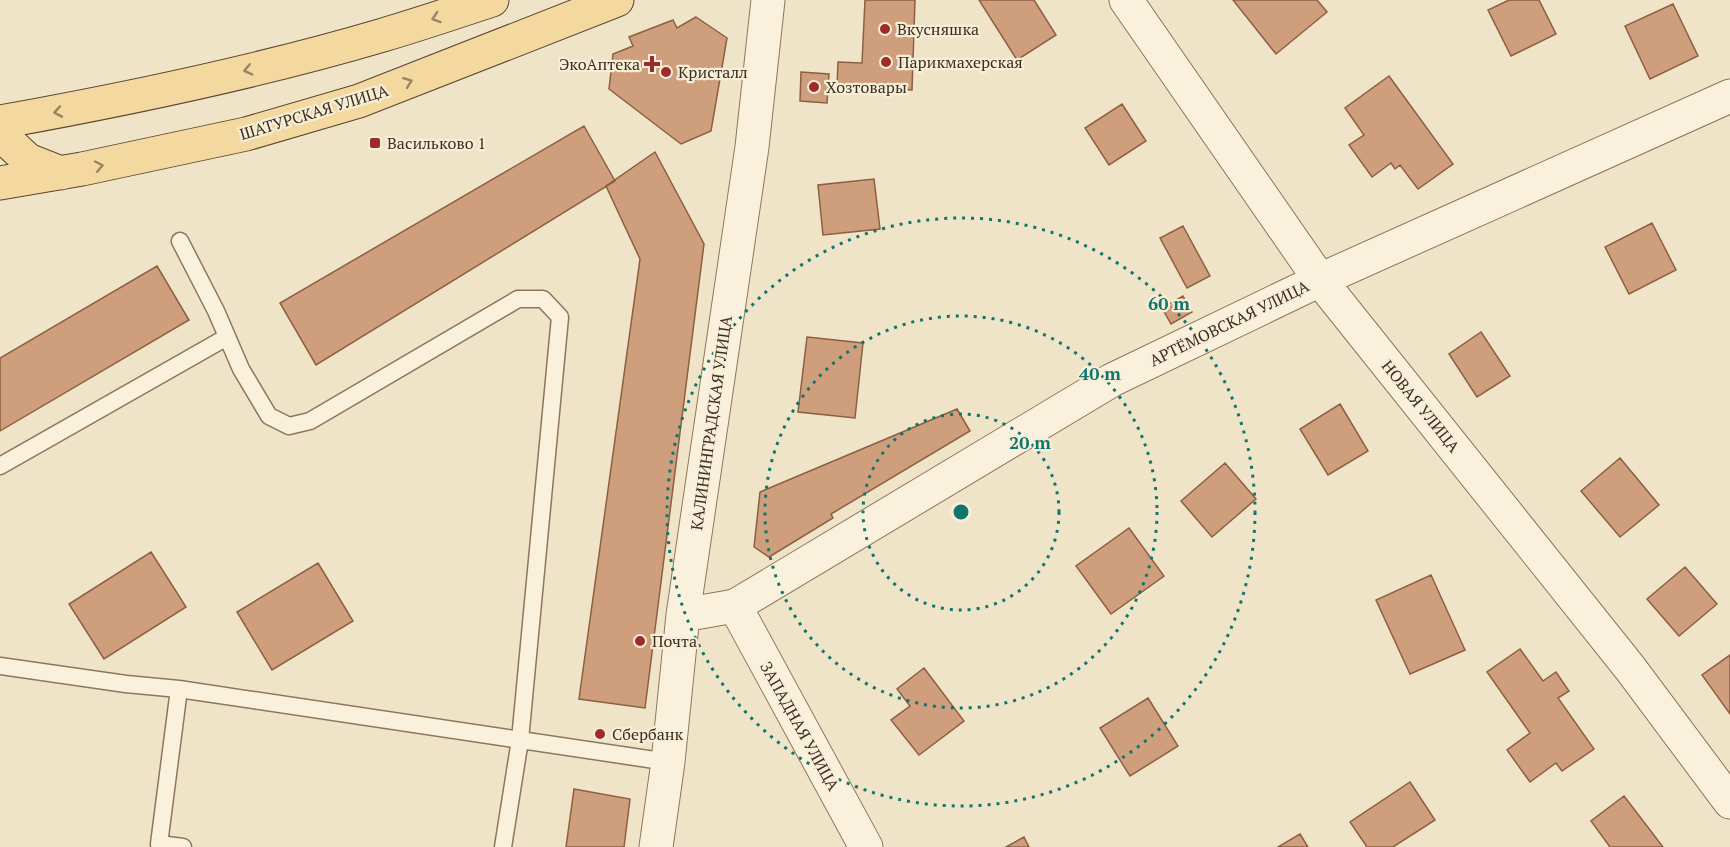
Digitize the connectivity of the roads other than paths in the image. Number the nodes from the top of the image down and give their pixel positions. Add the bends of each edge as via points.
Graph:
1 (492, 0) edge
2 (617, 0) edge
3 (768, 0) edge
4 (1126, 0) edge
5 (1730, 96) edge
6 (0, 122) edge
7 (0, 134) edge
8 (62, 173) junction
9 (0, 183) edge
10 (180, 241) dead end
11 (1320, 279) junction
12 (227, 337) junction
13 (0, 466) edge
14 (735, 606) junction
15 (683, 615) junction
16 (0, 666) edge
17 (179, 689) junction
18 (520, 740) junction
19 (668, 762) junction
20 (1730, 802) edge
21 (183, 847) edge
22 (503, 847) edge
23 (656, 847) edge
24 (866, 847) edge

1 -> 6 main road via 382,35 251,69
8 -> 2 main road, ШАТУРСКАЯ УЛИЦА via 246,134 359,101
3 - 15 street, КАЛИНИНГРАДСКАЯ УЛИЦА via 752,147
4 - 11 street, НОВАЯ УЛИЦА
5 - 11 street, АРТЁМОВСКАЯ УЛИЦА
7 - 8 main road via 28,160
8 - 9 main road, ШАТУРСКАЯ УЛИЦА
10 - 12 lane
11 - 14 street, АРТЁМОВСКАЯ УЛИЦА via 1112,380
11 - 20 street, НОВАЯ УЛИЦА via 1630,668
12 - 13 lane
12 - 18 lane via 269,416 289,426 310,421 518,299 543,299 560,316
14 - 15 street, АРТЁМОВСКАЯ УЛИЦА
14 - 24 street, ЗАПАДНАЯ УЛИЦА
15 - 19 street, КАЛИНИНГРАДСКАЯ УЛИЦА
16 - 17 lane
17 - 18 lane
17 - 21 lane via 159,844
18 - 19 lane
18 - 22 lane
19 - 23 street, КАЛИНИНГРАДСКАЯ УЛИЦА

